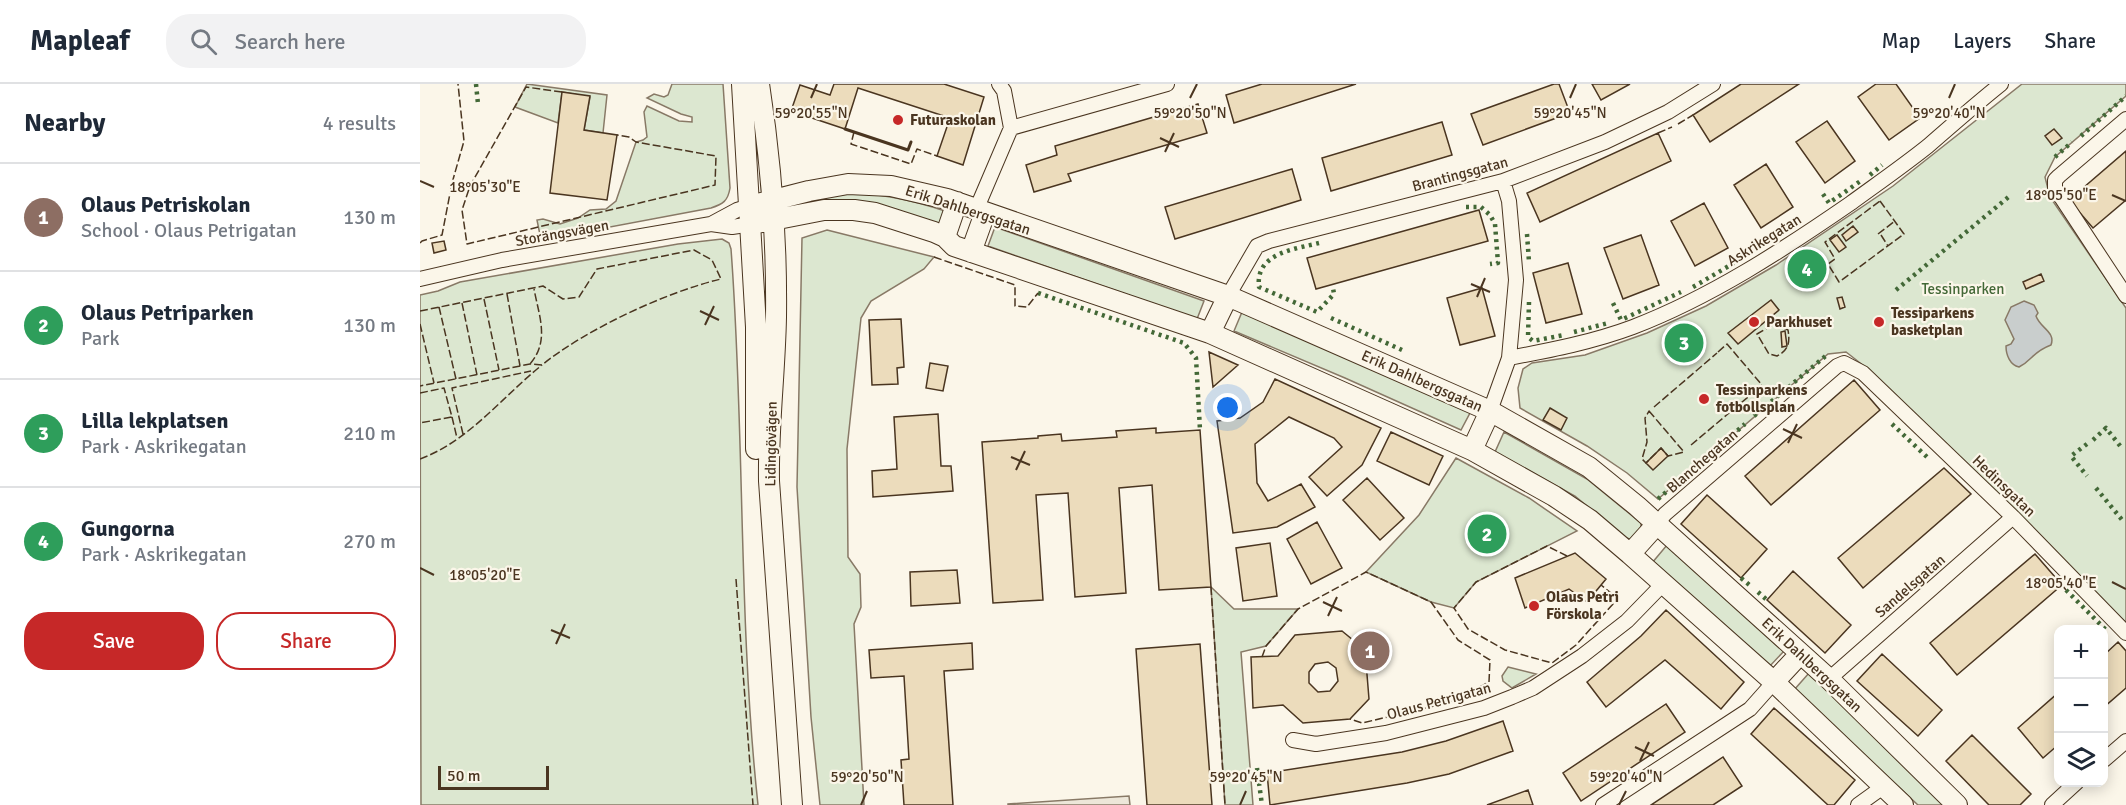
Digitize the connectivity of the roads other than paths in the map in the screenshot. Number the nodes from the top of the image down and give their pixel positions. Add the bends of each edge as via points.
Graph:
1 (742, 84) edge
2 (759, 84) edge
3 (999, 84) edge
4 (1167, 84) edge
5 (1713, 84) edge
6 (2001, 84) edge
7 (2126, 119) edge
8 (1011, 128) junction
9 (1503, 182) junction
10 (957, 202) junction
11 (773, 210) junction
12 (981, 212) junction
13 (751, 215) junction
14 (945, 237) junction
15 (971, 252) junction
16 (420, 279) edge
17 (1228, 296) junction
18 (2126, 296) edge
19 (1210, 333) junction
20 (1509, 358) junction
21 (1855, 368) joint
22 (1491, 411) junction
23 (1472, 450) junction
24 (2013, 517) junction
25 (1657, 524) junction
26 (1630, 554) junction
27 (1663, 584) junction
28 (2126, 633) edge
29 (1800, 654) junction
30 (1829, 679) junction
31 (1774, 682) junction
32 (1293, 740) dead end
33 (2126, 741) edge
34 (2108, 756) edge
35 (1883, 787) junction
36 (2072, 787) edge
37 (781, 805) edge
38 (792, 805) edge
39 (1603, 805) edge
40 (1858, 805) edge
41 (1903, 805) edge
42 (1957, 805) edge
43 (2052, 805) edge

1 - 13 street, Lidingövägen
2 - 11 street, Lidingövägen
3 - 8 street
4 - 8 street
5 - 9 street, Brantingsgatan via 1668,112 1605,142
6 - 20 street, Askrikegatan via 1873,186 1727,282 1632,327
7 - 18 street via 2055,180 2058,195
8 - 12 street
9 - 17 street, Brantingsgatan via 1269,241 1257,246
9 - 20 street via 1509,201 1516,280
10 - 11 street, Erik Dahlbergsgatan via 915,190 870,184 830,187
10 - 12 street, Erik Dahlbergsgatan
10 - 14 street
11 - 13 street
11 - 14 street, Erik Dahlbergsgatan via 854,210 895,219
11 - 38 street, Lidingövägen via 776,316 769,482
12 - 15 street
12 - 17 street, Erik Dahlbergsgatan
13 - 16 street, Storängsvägen via 737,210 711,224 502,260
13 - 37 street, Lidingövägen via 758,476
14 - 15 street, Erik Dahlbergsgatan via 954,246
15 - 19 street, Erik Dahlbergsgatan
17 - 19 street
17 - 22 street, Erik Dahlbergsgatan
19 - 23 street, Erik Dahlbergsgatan
20 - 22 street
21 - 24 street, Hedinsgatan
21 - 25 street, Blanchegatan via 1844,363 1837,366
22 - 23 street
22 - 25 street, Erik Dahlbergsgatan via 1590,467
23 - 26 street, Erik Dahlbergsgatan via 1554,496
24 - 28 street, Hedinsgatan
24 - 30 street, Sandelsgatan
25 - 26 street
25 - 29 street, Erik Dahlbergsgatan
26 - 27 street, Erik Dahlbergsgatan
27 - 31 street, Erik Dahlbergsgatan
27 - 32 street, Olaus Petrigatan via 1627,621 1582,656 1512,697 1386,733 1316,744
29 - 30 street, Erik Dahlbergsgatan
29 - 31 street
30 - 42 street, Erik Dahlbergsgatan
31 - 35 street, Erik Dahlbergsgatan
31 - 39 street via 1750,709
33 - 34 street
35 - 40 street
35 - 41 street, Erik Dahlbergsgatan
36 - 43 street

